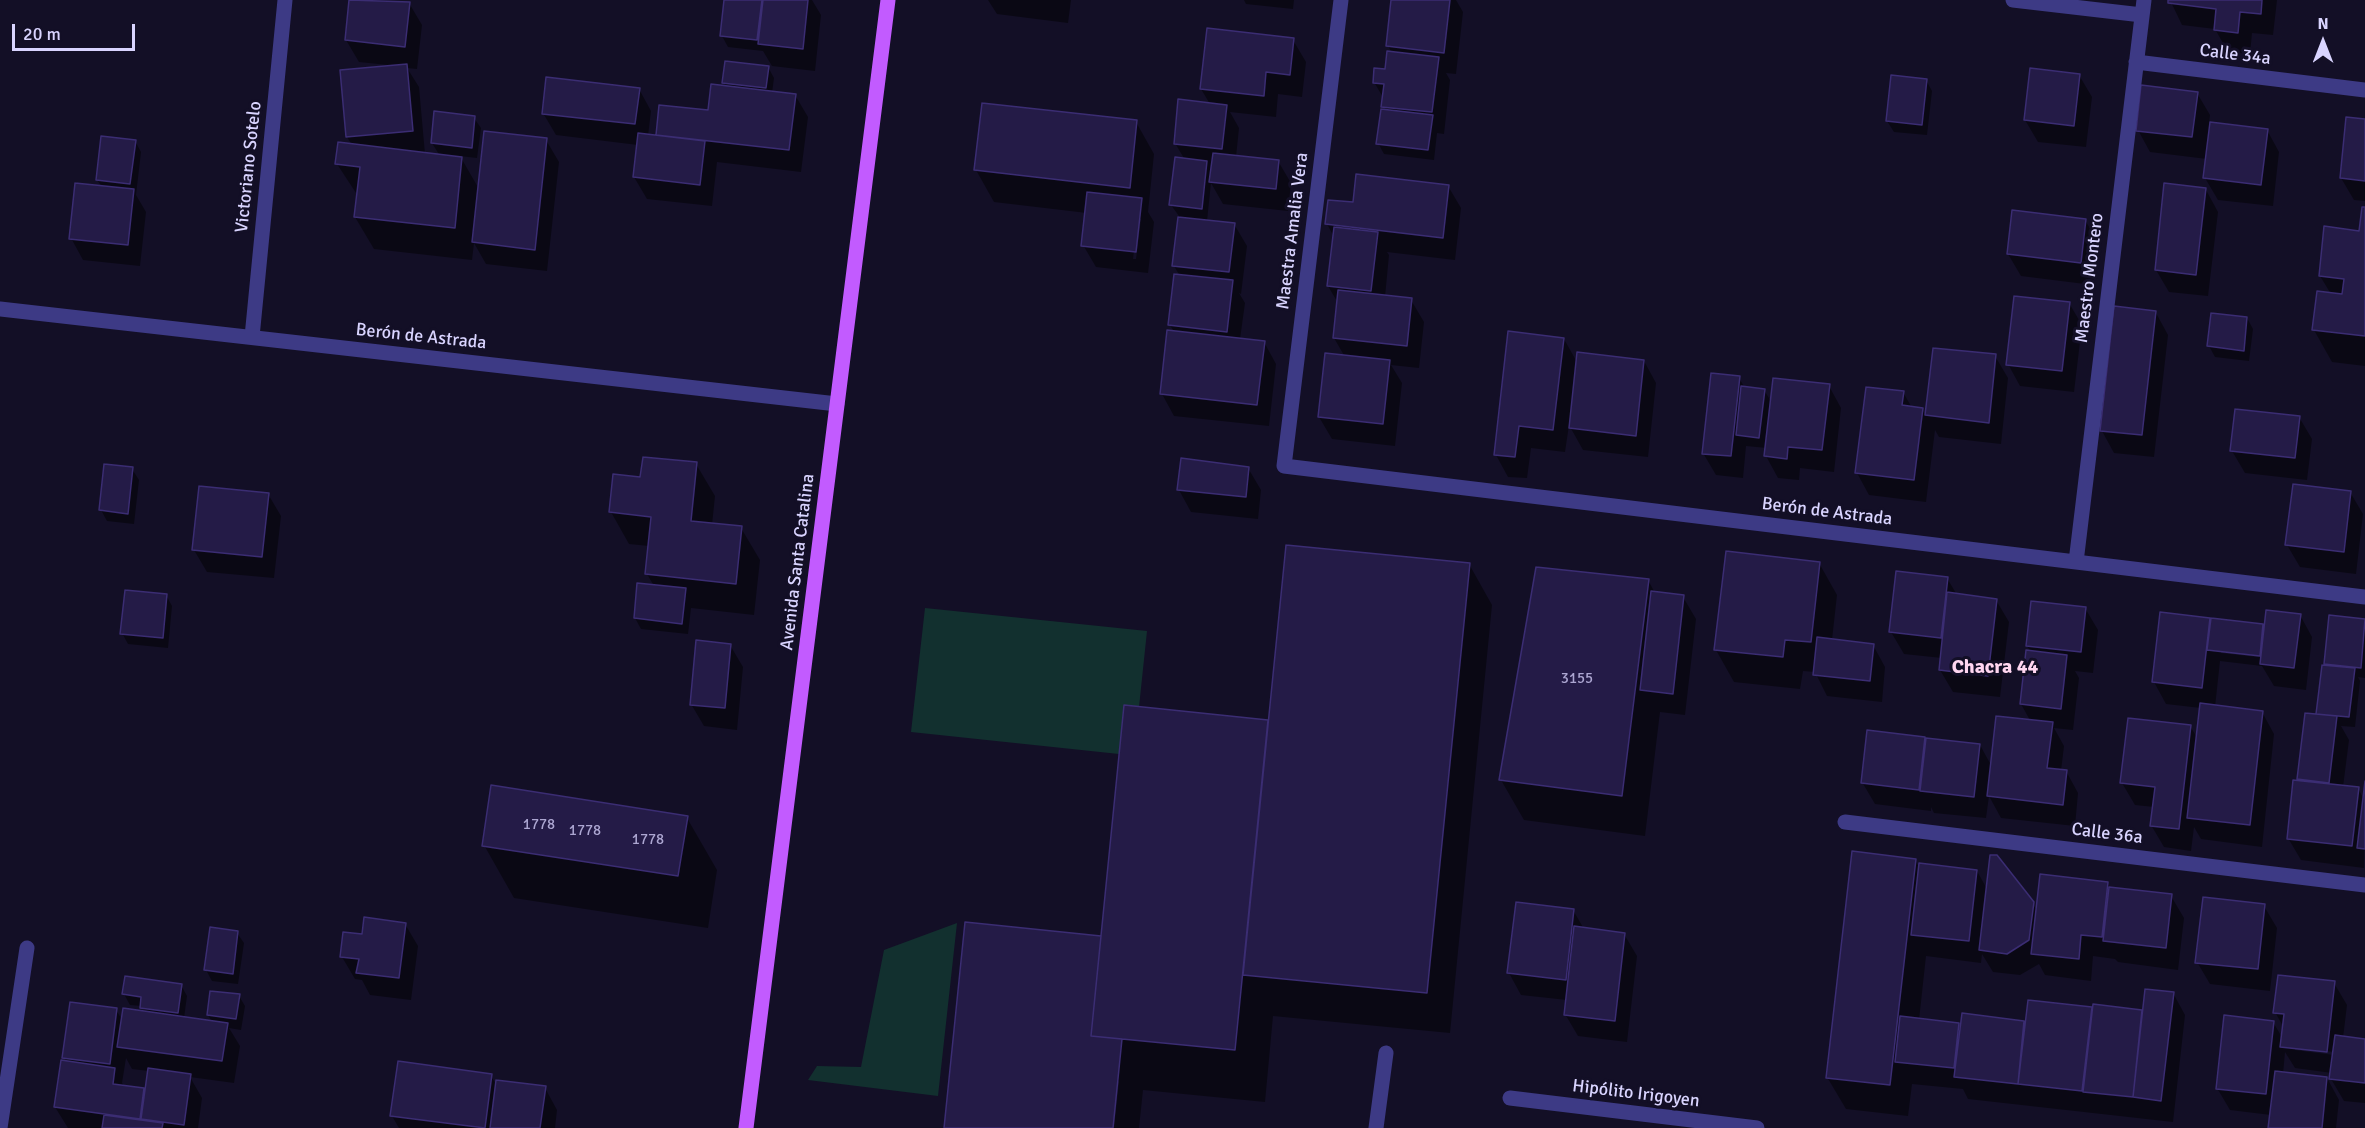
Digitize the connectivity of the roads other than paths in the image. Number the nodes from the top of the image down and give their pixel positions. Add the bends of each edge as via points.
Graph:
1 (285, 0) edge
2 (888, 0) edge
3 (1341, 0) edge
4 (2013, 0) edge
5 (2143, 8) edge
6 (2136, 62) junction
7 (2365, 90) edge
8 (0, 309) edge
9 (252, 337) junction
10 (837, 404) junction
11 (1284, 466) joint
12 (2076, 562) junction
13 (2365, 597) edge
14 (1845, 822) dead end
15 (2365, 885) edge
16 (27, 948) dead end
17 (1386, 1053) dead end
18 (1510, 1098) dead end
19 (0, 1128) edge
20 (746, 1128) edge
21 (1376, 1128) edge
22 (1757, 1128) edge

1 - 9 street, Victoriano Sotelo
2 - 10 main road, Avenida Santa Catalina
3 - 11 street, Maestra Amalia Vera
4 - 5 street
5 - 6 street, Maestro Montero
6 - 7 street, Calle 34a
6 - 12 street, Maestro Montero
8 - 9 street, Berón de Astrada
9 - 10 street, Berón de Astrada
10 - 20 main road, Avenida Santa Catalina
11 - 12 street, Berón de Astrada
12 - 13 street, Berón de Astrada
14 - 15 street, Calle 36a
16 - 19 street
17 - 21 street
18 - 22 street, Hipólito Irigoyen

